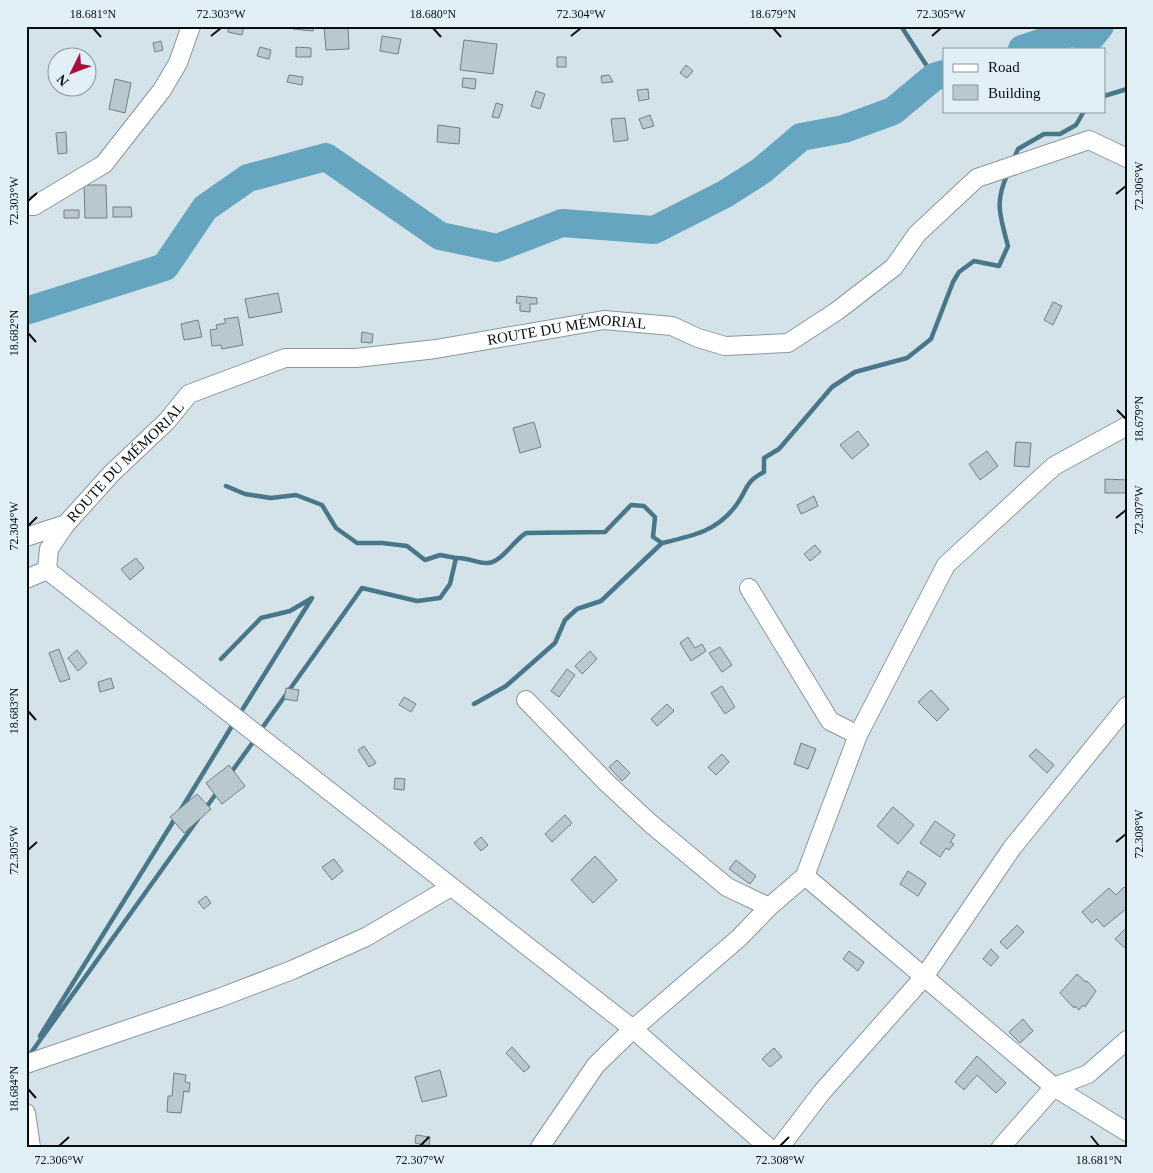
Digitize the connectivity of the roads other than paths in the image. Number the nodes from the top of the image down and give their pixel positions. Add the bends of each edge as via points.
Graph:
1 (191, 26) edge
2 (1127, 158) edge
3 (26, 206) edge
4 (1127, 426) edge
5 (66, 524) junction
6 (26, 538) edge
7 (47, 570) junction
8 (26, 579) edge
9 (749, 588) dead end
10 (526, 700) dead end
11 (1127, 706) edge
12 (858, 736) junction
13 (805, 876) junction
14 (451, 887) junction
15 (769, 907) junction
16 (924, 977) junction
17 (633, 1029) junction
18 (1127, 1040) edge
19 (26, 1064) edge
20 (1054, 1087) junction
21 (26, 1113) edge
22 (1127, 1132) edge
23 (31, 1147) edge
24 (540, 1147) edge
25 (768, 1147) edge
26 (780, 1147) edge
27 (1001, 1147) edge

1 - 3 street via 178,63 162,90 104,164 34,206
2 - 5 street, ROUTE DU MÉMORIAL via 1089,140 977,178 917,234 894,267 837,311 788,342 725,346 672,326 604,320 436,350 356,358 285,358 189,394 167,421 112,473
4 - 12 street via 1054,466 946,565
5 - 6 street
5 - 7 street, ROUTE DU MÉMORIAL via 49,549
7 - 8 street
7 - 14 street
9 - 12 street via 830,721
10 - 15 street via 650,823 727,887
11 - 16 street via 1012,848
12 - 13 street
13 - 15 street
13 - 16 street
14 - 17 street
14 - 19 street via 366,937 292,970
15 - 17 street
16 - 20 street
16 - 26 street via 822,1092
17 - 24 street via 596,1065
17 - 25 street
18 - 20 street via 1088,1074
20 - 22 street
20 - 27 street
21 - 23 street

